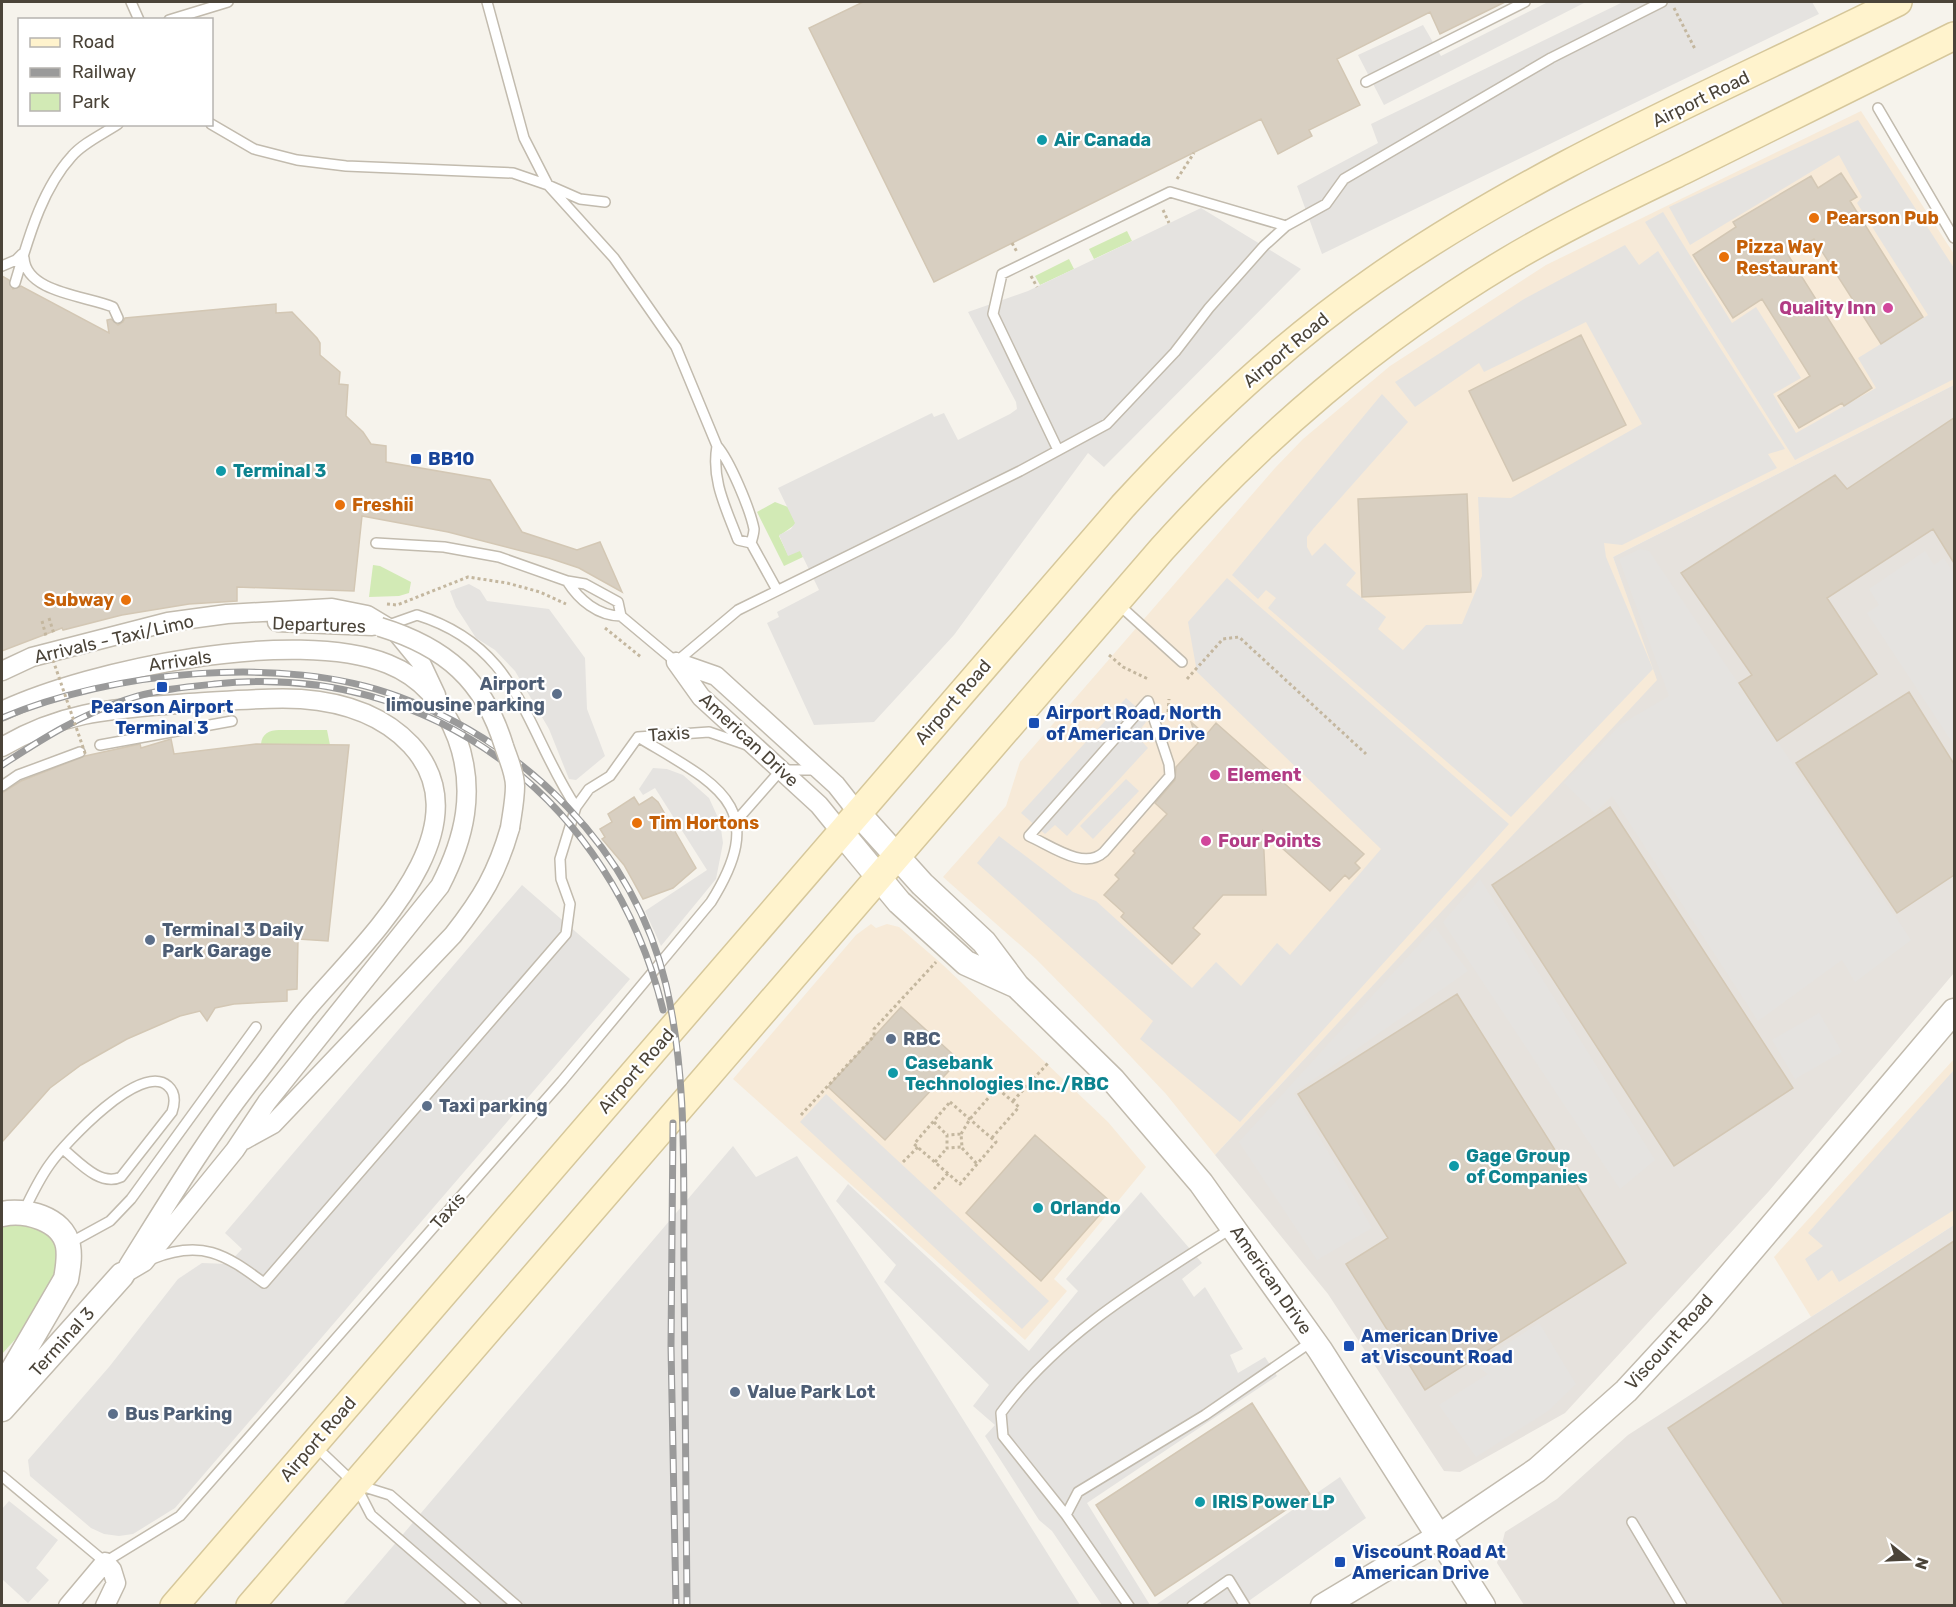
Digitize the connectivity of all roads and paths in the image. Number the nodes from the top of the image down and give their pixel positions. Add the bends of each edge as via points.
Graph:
1 (131, 2) edge
2 (228, 2) edge
3 (487, 2) edge
4 (1525, 2) edge
5 (1662, 2) edge
6 (1670, 2) edge
7 (1898, 2) edge
8 (138, 18) edge
9 (175, 18) edge
10 (1954, 36) edge
11 (1695, 50) dead end
12 (1366, 82) dead end
13 (1878, 108) dead end
14 (213, 125) edge
15 (115, 126) edge
16 (548, 185) junction
17 (605, 202) dead end
18 (1165, 214) dead end
19 (1169, 223) dead end
20 (1287, 226) junction
21 (1953, 232) edge
22 (24, 252) junction
23 (2, 266) edge
24 (1031, 277) dead end
25 (15, 283) dead end
26 (1037, 287) dead end
27 (118, 318) dead end
28 (717, 446) junction
29 (1058, 450) junction
30 (376, 543) dead end
31 (751, 543) junction
32 (567, 581) junction
33 (777, 590) junction
34 (1115, 602) junction
35 (379, 604) dead end
36 (572, 607) dead end
37 (621, 616) junction
38 (598, 623) dead end
39 (385, 626) junction
40 (1109, 655) dead end
41 (641, 657) dead end
42 (53, 660) junction
43 (676, 662) junction
44 (1182, 662) dead end
45 (2, 671) edge
46 (2, 678) edge
47 (1148, 679) dead end
48 (1187, 679) dead end
49 (438, 699) junction
50 (1148, 701) joint
51 (2, 711) edge
52 (232, 721) dead end
53 (638, 737) junction
54 (100, 745) dead end
55 (2, 747) edge
56 (757, 748) junction
57 (83, 754) joint
58 (1366, 754) dead end
59 (781, 770) junction
60 (819, 770) junction
61 (2, 786) edge
62 (576, 807) junction
63 (738, 819) junction
64 (849, 822) junction
65 (897, 857) junction
66 (879, 878) junction
67 (939, 959) dead end
68 (1017, 986) junction
69 (1954, 1011) edge
70 (256, 1027) dead end
71 (1049, 1062) dead end
72 (1013, 1101) junction
73 (801, 1115) dead end
74 (970, 1119) junction
75 (933, 1122) junction
76 (961, 1134) junction
77 (946, 1135) junction
78 (991, 1138) junction
79 (242, 1141) junction
80 (918, 1147) junction
81 (962, 1147) junction
82 (947, 1148) junction
83 (63, 1149) junction
84 (903, 1162) dead end
85 (935, 1162) junction
86 (977, 1164) junction
87 (948, 1173) junction
88 (934, 1189) dead end
89 (12, 1214) edge
90 (1234, 1227) junction
91 (68, 1244) junction
92 (144, 1262) junction
93 (122, 1275) junction
94 (1313, 1340) junction
95 (2, 1389) edge
96 (2, 1409) edge
97 (313, 1445) junction
98 (2, 1476) edge
99 (355, 1484) junction
100 (1066, 1515) junction
101 (1632, 1522) dead end
102 (1438, 1537) junction
103 (105, 1562) junction
104 (68, 1605) edge
105 (105, 1605) edge
106 (174, 1605) edge
107 (250, 1605) edge
108 (476, 1605) edge
109 (517, 1605) edge
110 (1129, 1605) edge
111 (1192, 1605) edge
112 (1245, 1605) edge
113 (1323, 1605) edge
114 (1483, 1605) edge
115 (1682, 1605) edge

1 - 8 lane
2 - 9 lane
3 - 16 lane via 524,138
4 - 12 lane
5 - 20 lane via 1551,58 1344,179 1326,204
6 - 11 path
7 - 64 main road, Airport Road via 1483,211 1391,269 1324,318 1246,382 1159,467
10 - 34 main road via 1549,238 1427,314 1345,373 1269,438 1194,513
13 - 21 lane
14 - 16 lane via 254,149 297,160 346,166 513,173
15 - 22 lane via 73,154 50,190
16 - 17 lane via 579,199
16 - 28 lane via 614,258 676,346
18 - 19 path
20 - 29 lane via 1264,246 1175,352 1107,424
20 - 29 lane via 1170,192 1002,274 993,314
22 - 23 lane via 16,261
22 - 25 lane
22 - 27 lane via 27,272 33,278 71,296 104,303 113,308
24 - 26 path
28 - 31 lane via 728,460 754,531
28 - 31 lane via 713,466 719,489 738,540
29 - 33 lane
30 - 32 lane via 444,547 499,557
31 - 33 lane
32 - 37 lane via 578,598 609,616
32 - 37 lane via 585,584 618,602
33 - 43 lane via 738,610
34 - 44 lane
34 - 65 main road
35 - 36 path via 398,605 468,577 540,592
37 - 43 lane
38 - 41 path
39 - 45 street, Arrivals - Taxi/Limo via 367,615 332,608 227,614 168,622 32,657
39 - 49 street, Arrivals - Taxi/Limo via 397,633 420,661
39 - 62 lane via 417,615 462,634 487,654 517,692 559,781
40 - 47 path via 1122,667
42 - 46 street, Departures
42 - 57 path, bridge
42 - 79 street, Departures, bridge via 138,637 205,626 286,622 360,625 397,632 450,661 483,695 498,725 515,784 510,828 500,864 479,901 453,934 273,1124
43 - 56 street, American Drive via 701,697
43 - 60 street, American Drive via 716,676
48 - 58 path via 1223,639 1239,637
49 - 51 street, Arrivals via 408,674 365,657 324,651 268,652 179,659 66,686
49 - 79 street, Arrivals - Taxi/Limo via 462,751 468,783 466,814 456,855 440,886 267,1102
50 - 50 lane via 1170,776 1104,852 1098,858 1085,860 1029,836
52 - 54 lane
53 - 56 lane, Taxis via 709,732
53 - 62 lane via 610,776 589,789
53 - 63 lane, Taxis via 700,773
55 - 93 street via 47,724 78,714 265,698 304,699 344,705 398,732 419,754 434,788 434,825 411,883 212,1131
56 - 59 street, American Drive
57 - 61 lane via 18,775
59 - 60 lane
59 - 63 lane
59 - 64 street, American Drive via 819,805
60 - 64 street, American Drive via 836,785
62 - 92 lane via 560,859 561,879 570,904 566,934 264,1283 232,1259 212,1252 171,1251
63 - 103 lane, Taxis via 736,852 729,874 711,902 562,1081 180,1516
64 - 65 street, American Drive
64 - 66 street, American Drive
64 - 97 main road, Airport Road
65 - 66 main road
65 - 68 street, American Drive via 984,942
66 - 68 street, American Drive via 899,902 966,963
66 - 99 main road
67 - 73 path
68 - 90 street, American Drive via 1142,1113
69 - 102 street, Viscount Road via 1699,1312 1626,1390 1537,1470
70 - 91 lane via 131,1199 110,1221
71 - 72 path
72 - 74 path via 997,1088
72 - 78 path via 1020,1107
74 - 75 path via 950,1102
74 - 76 path
74 - 78 path
75 - 77 path
75 - 80 path via 914,1144
76 - 77 path
76 - 81 path
77 - 82 path
78 - 86 path via 996,1142
79 - 92 street, Arrivals - Taxi/Limo
80 - 84 path
80 - 85 path
81 - 82 path
81 - 86 path
82 - 85 path
83 - 83 lane via 100,1177 121,1177 172,1112 173,1092 157,1080 143,1083 96,1114
83 - 89 lane
85 - 87 path
86 - 87 path via 960,1184
87 - 88 path
89 - 91 street via 48,1221
90 - 94 street, American Drive
90 - 100 lane via 1066,1340 1001,1413 1003,1436
91 - 95 street via 66,1279
92 - 93 street
93 - 96 street, Terminal 3
94 - 100 lane via 1205,1415 1078,1492
94 - 102 street, American Drive
97 - 99 lane
97 - 106 main road, Airport Road
98 - 103 lane
99 - 107 main road
99 - 108 lane via 371,1515
99 - 109 lane via 390,1495
100 - 110 lane
101 - 115 lane
102 - 113 street, Viscount Road
102 - 114 street, American Drive
103 - 104 street
103 - 105 street via 116,1583
111 - 112 lane via 1229,1580

